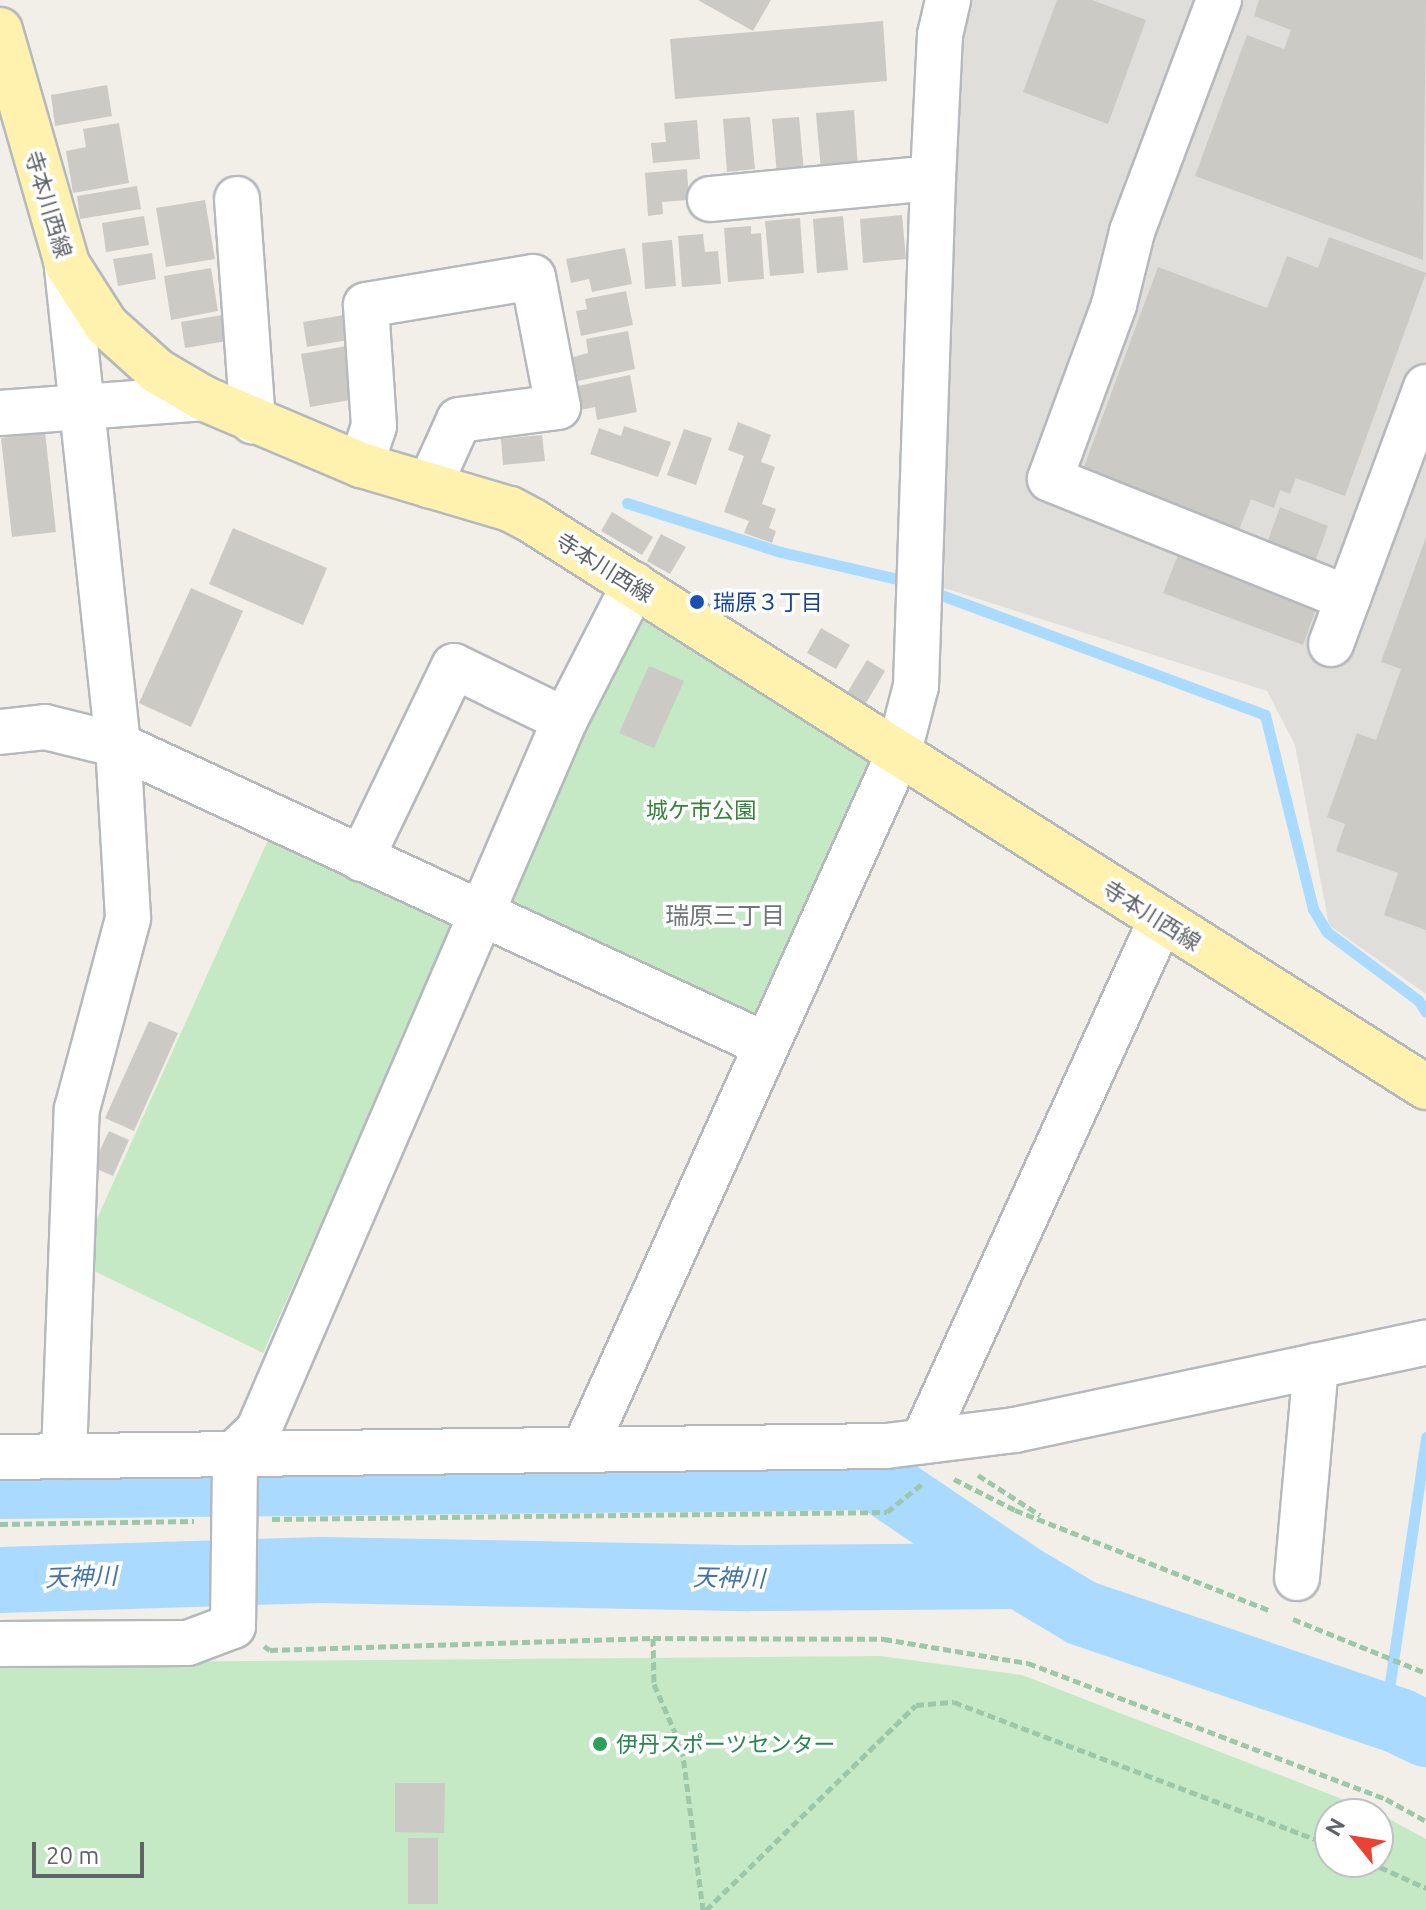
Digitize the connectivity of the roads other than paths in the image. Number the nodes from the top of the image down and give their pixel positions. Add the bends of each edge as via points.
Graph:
1 (948, 0) edge
2 (1219, 0) edge
3 (0, 30) edge
4 (933, 178) junction
5 (237, 199) dead end
6 (710, 199) dead end
7 (67, 264) junction
8 (1426, 387) edge
9 (203, 398) junction
10 (83, 406) junction
11 (0, 413) edge
12 (253, 421) junction
13 (1418, 431) edge
14 (361, 465) junction
15 (429, 486) junction
16 (634, 585) junction
17 (1348, 598) junction
18 (1331, 644) dead end
19 (565, 720) junction
20 (0, 732) edge
21 (118, 745) junction
22 (898, 755) junction
23 (361, 859) junction
24 (483, 914) junction
25 (1161, 920) junction
26 (766, 1045) junction
27 (1426, 1087) edge
28 (1426, 1343) edge
29 (1316, 1366) junction
30 (585, 1447) junction
31 (235, 1453) junction
32 (64, 1456) junction
33 (0, 1457) edge
34 (931, 1468) junction
35 (1297, 1578) dead end
36 (0, 1644) edge

1 - 4 street via 940,35
2 - 17 street via 1132,232 1114,305 1050,479
3 - 7 main road, 寺本川西線
4 - 6 street
4 - 22 street via 916,686
5 - 12 street
7 - 9 main road, 寺本川西線 via 91,305 131,350
7 - 10 street
8 - 13 street
9 - 10 street
9 - 12 main road, 寺本川西線
10 - 11 street
10 - 21 street
12 - 14 main road, 寺本川西線
13 - 17 street
14 - 15 main road, 寺本川西線
14 - 15 street via 374,426 366,305 533,277 558,407 459,420
15 - 16 main road, 寺本川西線 via 510,509
16 - 19 street
16 - 22 main road, 寺本川西線
17 - 18 street
19 - 23 street via 454,666
19 - 24 street
20 - 21 street via 45,727
21 - 23 street
21 - 32 street via 128,918 77,1109
22 - 25 main road, 寺本川西線
22 - 26 street
23 - 24 street
24 - 26 street
24 - 31 street via 258,1431
25 - 27 main road, 寺本川西線
25 - 34 street
26 - 30 street
28 - 29 street
29 - 34 street via 1015,1430
29 - 35 street
30 - 31 street
30 - 34 street via 886,1446
31 - 32 street
31 - 36 street via 233,1626 188,1643
32 - 33 street

